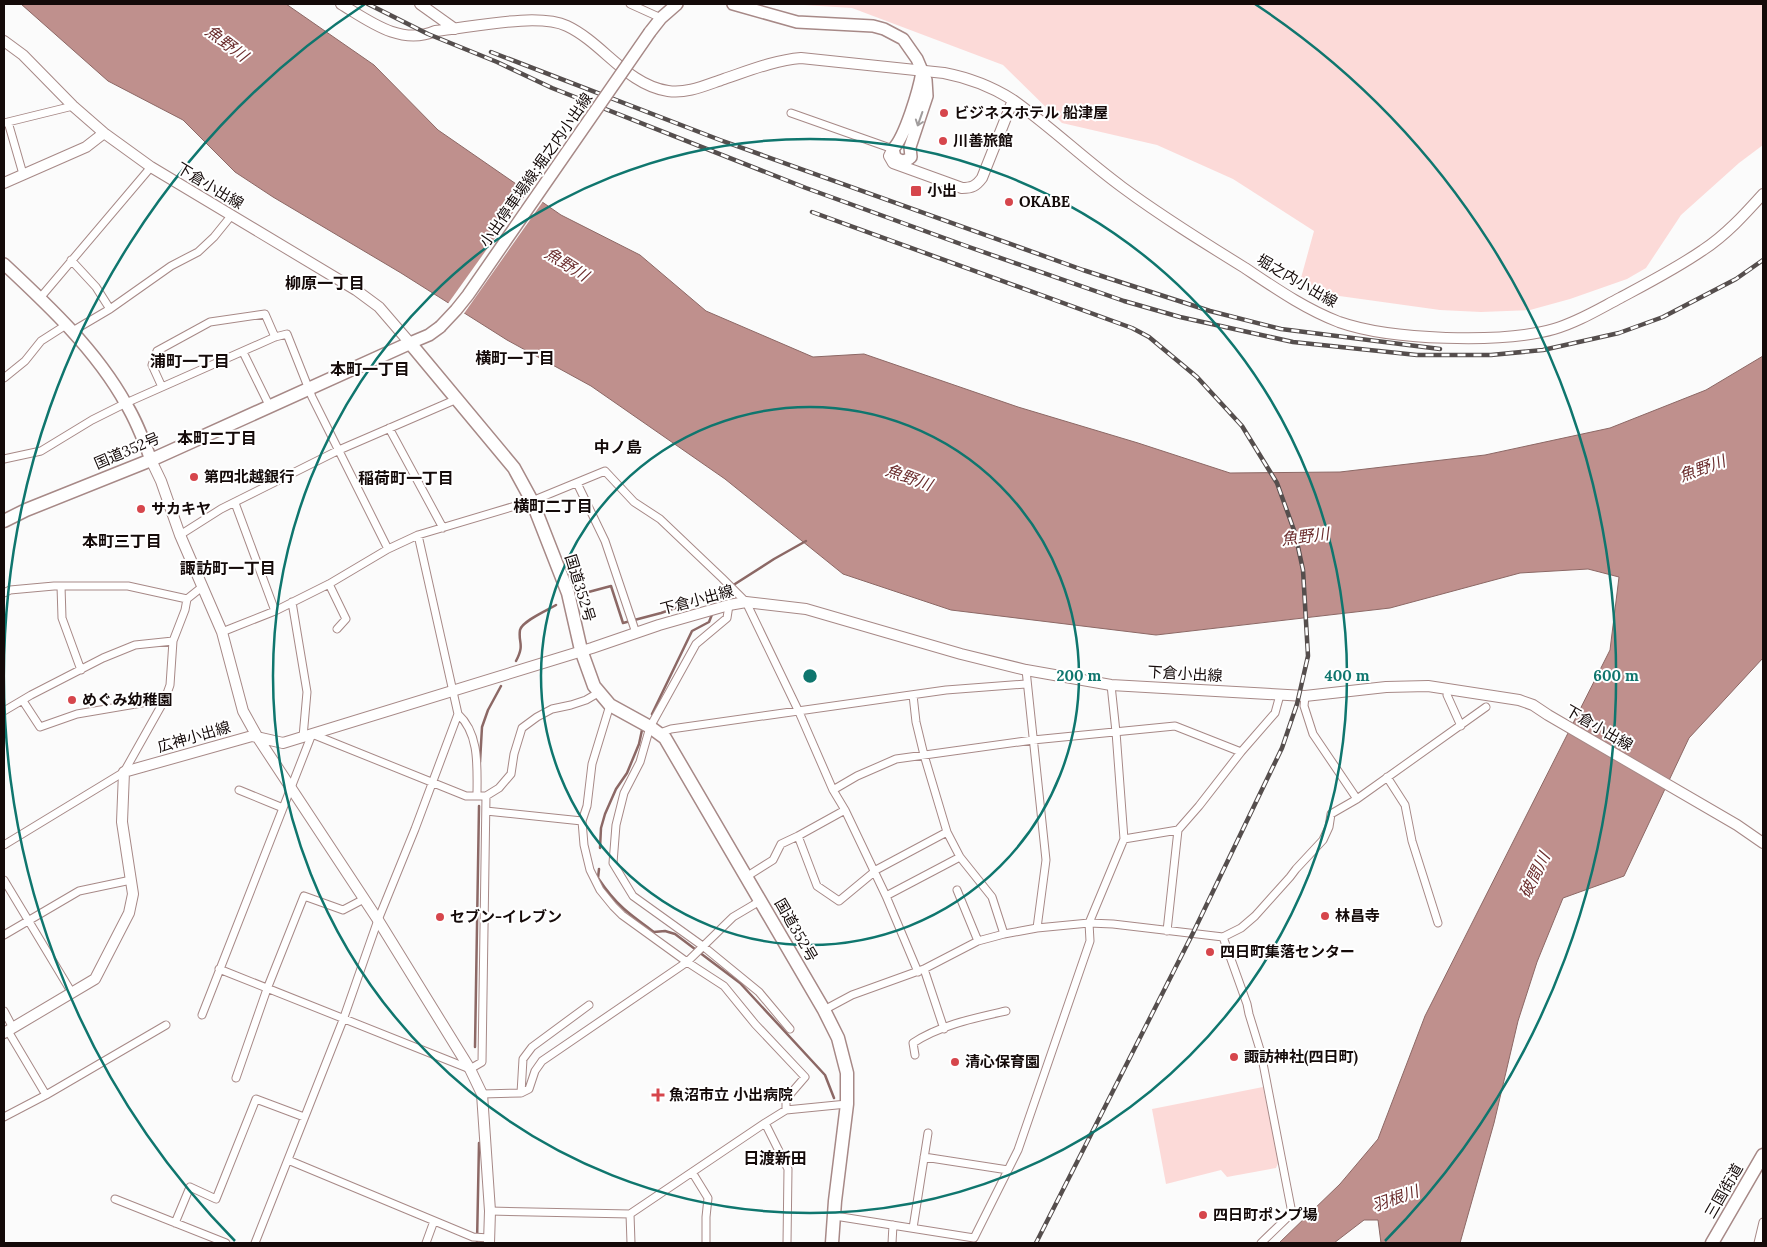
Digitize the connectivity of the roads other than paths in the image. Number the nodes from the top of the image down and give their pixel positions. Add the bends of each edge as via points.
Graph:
1 (341, 4) edge
2 (420, 4) edge
3 (630, 4) edge
4 (676, 4) edge
5 (733, 4) edge
6 (661, 18) junction
7 (455, 29) junction
8 (4, 41) edge
9 (922, 72) junction
10 (1013, 100) junction
11 (73, 106) junction
12 (791, 113) dead end
13 (6, 123) edge
14 (104, 132) junction
15 (892, 149) junction
16 (151, 167) junction
17 (23, 174) junction
18 (4, 183) edge
19 (1763, 194) edge
20 (231, 216) junction
21 (71, 260) junction
22 (4, 264) edge
23 (40, 298) junction
24 (110, 309) junction
25 (69, 328) junction
26 (275, 337) junction
27 (410, 343) junction
28 (243, 352) junction
29 (4, 378) edge
30 (162, 387) junction
31 (308, 388) junction
32 (457, 399) junction
33 (126, 403) junction
34 (269, 405) junction
35 (389, 428) junction
36 (339, 450) junction
37 (4, 459) edge
38 (151, 460) junction
39 (577, 483) junction
40 (532, 501) junction
41 (235, 503) junction
42 (4, 521) edge
43 (443, 528) junction
44 (180, 535) junction
45 (418, 535) junction
46 (388, 549) junction
47 (329, 584) junction
48 (61, 586) junction
49 (202, 587) junction
50 (4, 592) edge
51 (188, 599) junction
52 (292, 602) junction
53 (746, 602) junction
54 (729, 605) junction
55 (275, 611) junction
56 (632, 626) junction
57 (337, 629) dead end
58 (222, 632) junction
59 (173, 641) junction
60 (581, 650) junction
61 (80, 670) junction
62 (1026, 670) junction
63 (1026, 684) junction
64 (1111, 685) junction
65 (454, 690) junction
66 (1448, 690) junction
67 (598, 692) junction
68 (913, 695) junction
69 (1280, 695) junction
70 (1305, 696) junction
71 (165, 699) junction
72 (23, 701) junction
73 (610, 705) junction
74 (1486, 707) dead end
75 (4, 711) edge
76 (799, 712) junction
77 (458, 714) junction
78 (1461, 726) junction
79 (655, 730) junction
80 (1116, 732) junction
81 (308, 736) junction
82 (258, 738) junction
83 (1032, 740) junction
84 (1241, 752) junction
85 (924, 755) junction
86 (124, 772) junction
87 (1387, 777) junction
88 (432, 782) junction
89 (290, 789) junction
90 (240, 790) dead end
91 (833, 790) junction
92 (477, 796) junction
93 (486, 796) junction
94 (1357, 798) junction
95 (283, 808) junction
96 (845, 810) junction
97 (486, 811) junction
98 (582, 821) junction
99 (1178, 830) junction
100 (947, 832) junction
101 (798, 836) junction
102 (1124, 839) junction
103 (1763, 843) edge
104 (4, 844) edge
105 (960, 857) junction
106 (874, 872) junction
107 (746, 877) junction
108 (4, 880) edge
109 (131, 880) junction
110 (957, 890) dead end
111 (886, 896) junction
112 (364, 899) junction
113 (760, 900) junction
114 (378, 920) junction
115 (28, 921) junction
116 (1089, 923) junction
117 (1438, 923) dead end
118 (1036, 928) junction
119 (1167, 931) junction
120 (1004, 934) junction
121 (4, 935) edge
122 (1223, 937) junction
123 (978, 941) junction
124 (701, 950) junction
125 (687, 962) junction
126 (219, 969) junction
127 (921, 970) junction
128 (267, 989) junction
129 (72, 993) junction
130 (589, 1005) dead end
131 (824, 1010) junction
132 (4, 1011) edge
133 (1006, 1011) dead end
134 (202, 1015) dead end
135 (343, 1020) junction
136 (166, 1025) dead end
137 (944, 1028) junction
138 (790, 1029) dead end
139 (8, 1031) edge
140 (915, 1055) dead end
141 (470, 1069) junction
142 (236, 1078) dead end
143 (521, 1093) junction
144 (482, 1094) junction
145 (46, 1095) junction
146 (847, 1104) junction
147 (786, 1110) junction
148 (304, 1117) junction
149 (4, 1118) edge
150 (765, 1123) junction
151 (928, 1133) dead end
152 (1763, 1155) edge
153 (924, 1157) junction
154 (288, 1160) junction
155 (1008, 1170) junction
156 (692, 1172) junction
157 (115, 1200) dead end
158 (490, 1211) junction
159 (630, 1214) junction
160 (835, 1216) junction
161 (434, 1221) junction
162 (1763, 1222) edge
163 (175, 1223) junction
164 (893, 1225) junction
165 (913, 1228) junction
166 (489, 1241) edge
167 (973, 1241) edge
168 (226, 1243) edge
169 (255, 1243) edge
170 (426, 1243) edge
171 (631, 1243) edge
172 (706, 1243) edge
173 (787, 1243) edge
174 (832, 1243) edge
175 (892, 1243) edge
176 (1261, 1243) edge
177 (1712, 1243) edge
178 (1758, 1243) edge

1 - 7 main road, 堀之内小出線 via 377,25 405,36
2 - 7 main road
3 - 6 street
4 - 6 main road, 小出停車場線;堀之内小出線
5 - 9 main road via 797,22 862,24 884,29 903,39 914,53
6 - 27 main road, 小出停車場線;堀之内小出線, bridge via 468,296 440,327
7 - 9 main road, 堀之内小出線 via 529,20 566,25 641,81 657,89 671,91 694,90 746,71 801,58
8 - 11 main road, 下倉小出線 via 23,55
9 - 10 main road, 堀之内小出線 via 966,77
9 - 15 main road via 900,140
9 -> 15 main road via 928,93 910,146 911,157 899,160
10 - 15 main road via 982,178 970,188 893,163 889,156
10 - 19 main road, 堀之内小出線 via 1137,198 1281,292 1339,322 1412,336 1512,336 1572,323 1705,249
11 - 13 street
11 - 14 main road, 下倉小出線
12 - 15 street
13 - 17 street
14 - 16 main road, 下倉小出線
14 - 17 main road via 86,147
16 - 20 main road, 下倉小出線
16 - 21 street
17 - 18 main road
20 - 24 street via 198,252 171,266
20 - 27 main road, 下倉小出線 via 364,296 379,307
21 - 23 street
21 - 24 street via 96,287
22 - 23 main road
23 - 25 main road
24 - 25 street
25 - 29 street via 41,341 25,361
25 - 33 main road
26 - 28 street
26 - 30 street via 265,314 210,322 157,351 152,365
26 - 31 street via 286,334
27 - 31 highway, 国道352号
27 - 32 highway, 国道352号
28 - 30 street
28 - 34 street
30 - 33 street
31 - 34 highway, 国道352号
31 - 36 street
32 - 35 street
32 - 40 highway, 国道352号 via 514,468
33 - 37 street via 41,451
33 - 38 main road
34 - 38 highway, 国道352号
35 - 36 street
35 - 43 street
36 - 41 street
36 - 46 street
38 - 42 highway, 国道352号
38 - 44 main road
39 - 40 street
39 - 53 street via 605,471 634,502 660,519
39 - 56 street via 605,541
40 - 43 street
40 - 60 highway, 国道352号 via 568,593
41 - 44 street
41 - 55 street
43 - 45 street
44 - 49 main road
45 - 46 street
45 - 65 street
46 - 47 street
47 - 52 street
47 - 57 street via 346,619
48 - 50 street
48 - 51 street via 128,586
48 - 61 street via 62,618
49 - 51 street
49 - 58 main road
51 - 59 street
52 - 55 street
52 - 81 street via 307,692
53 - 54 main road, 下倉小出線
53 - 62 main road, 下倉小出線 via 806,609
53 - 76 street
54 - 56 main road, 下倉小出線
54 - 79 street via 728,618 696,644
55 - 58 street
56 - 60 main road, 下倉小出線
58 - 82 main road via 243,711
59 - 61 street via 135,645
59 - 71 street via 170,685
60 - 65 main road, 広神小出線
60 - 67 highway, 国道352号
61 - 72 street
62 - 63 street
62 - 64 main road, 下倉小出線
63 - 68 street
63 - 83 street
64 - 69 main road, 下倉小出線
64 - 80 street
65 - 77 street
65 - 81 main road, 広神小出線
66 - 70 main road, 下倉小出線 via 1428,686 1386,687
66 - 78 street via 1447,695
66 - 103 main road, 下倉小出線 via 1533,705
67 - 73 highway, 国道352号
67 - 93 street via 586,700 537,717 522,728 511,774 499,788
68 - 76 street
68 - 85 street
69 - 70 main road, 下倉小出線
69 - 84 street via 1275,714
70 - 94 street via 1304,706 1313,734
71 - 72 street via 77,714 40,727
71 - 86 street
72 - 75 street
73 - 79 highway, 国道352号
73 - 98 street via 592,764
74 - 78 street
76 - 79 street
76 - 91 street
77 - 88 street
77 - 92 street via 464,720 476,750
78 - 87 street
79 - 107 highway, 国道352号 via 687,774
79 - 124 street via 624,793 616,826 613,863 632,896
80 - 83 street
80 - 84 street via 1174,726
80 - 102 street
81 - 82 main road, 広神小出線 via 283,743
81 - 88 street
81 - 89 street
82 - 86 main road, 広神小出線 via 252,736
82 - 89 main road
83 - 85 street
83 - 118 street via 1046,860
84 - 99 street
85 - 91 street via 896,759
85 - 100 street
86 - 104 street
86 - 109 main road via 122,822
87 - 94 street
87 - 117 street via 1405,805 1412,841
88 - 92 street via 466,796
88 - 114 street
89 - 95 street
89 - 112 main road
90 - 95 street
91 - 96 street
92 - 93 street
93 - 97 street
94 - 122 street via 1330,814 1330,827 1323,840 1255,916
95 - 126 street
96 - 101 street
96 - 106 street
97 - 98 street
97 - 141 street via 482,1062
98 - 125 street via 590,870 600,890 622,915
99 - 102 street
99 - 119 street
100 - 105 street
100 - 106 street
101 - 106 street via 817,886 839,901
101 - 107 street via 781,844 773,860
102 - 116 street
105 - 111 street
105 - 120 street via 992,897
106 - 111 street
107 - 113 highway, 国道352号
108 - 115 street
109 - 115 street via 79,891
109 - 129 main road via 133,894 129,913 95,979
110 - 123 street
111 - 127 street
112 - 114 main road
112 - 128 street via 343,910 304,896
113 - 124 street via 733,917
113 - 131 highway, 国道352号
114 - 135 street
114 - 141 main road
115 - 121 street
115 - 129 street
116 - 118 street
116 - 119 street
116 - 155 street via 1090,941 1078,978
118 - 120 street
119 - 122 street
120 - 123 street
122 - 176 street via 1261,1053 1292,1213
123 - 127 street
124 - 125 street
124 - 138 street via 759,992
125 - 143 street via 542,1061 529,1089
125 - 147 street via 724,986 805,1077 786,1100
126 - 128 street
126 - 134 street
127 - 131 street via 852,994
127 - 137 street
128 - 135 street
128 - 142 street
129 - 139 main road
130 - 143 street via 532,1047 523,1059
131 - 146 highway, 国道352号 via 838,1038 847,1073
132 - 139 street
133 - 137 street
135 - 141 street
135 - 148 street
136 - 145 street
137 - 140 street via 913,1043
139 - 145 street
141 - 144 main road
143 - 144 street
144 - 158 main road
145 - 149 street
146 - 147 street
146 - 160 highway, 国道352号
147 - 150 street
148 - 154 street
148 - 163 street via 256,1099 216,1198 190,1187
150 - 156 street
150 - 173 street via 788,1169
151 - 153 street
152 - 177 highway, 三国街道
153 - 155 street
153 - 165 street
154 - 161 street
154 - 169 street
155 - 167 street
156 - 159 street
156 - 172 street via 708,1198
157 - 163 street
158 - 159 street
158 - 166 main road
159 - 171 street
160 - 164 street
160 - 174 highway, 国道352号
161 - 166 street
161 - 170 street
162 - 178 street
163 - 168 street
164 - 165 street
164 - 175 street
165 - 167 street

